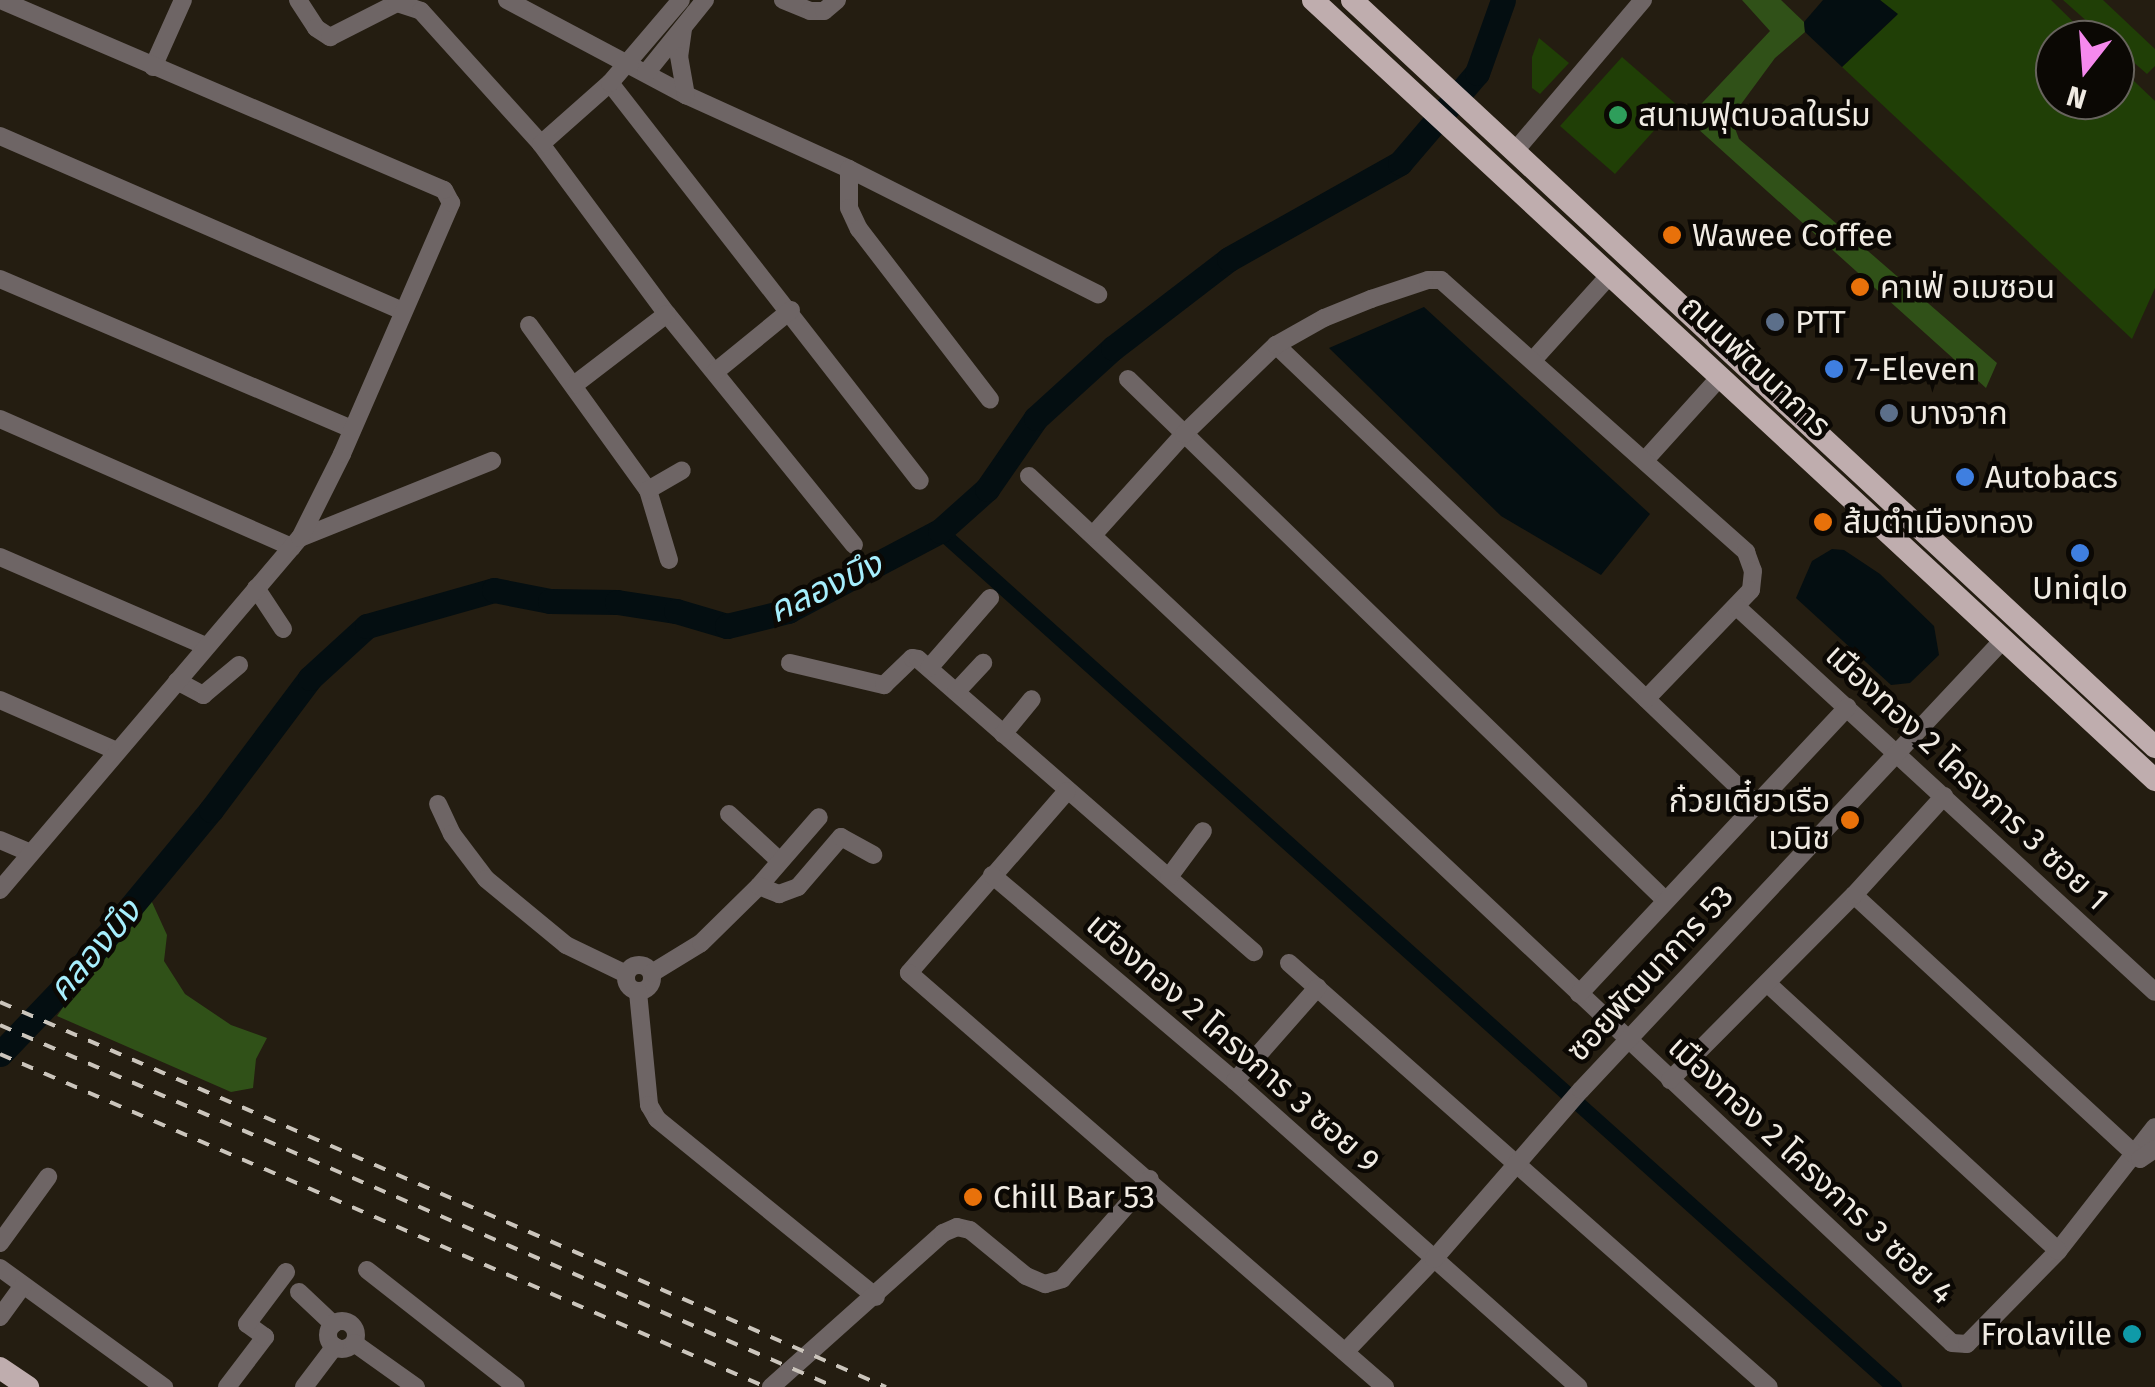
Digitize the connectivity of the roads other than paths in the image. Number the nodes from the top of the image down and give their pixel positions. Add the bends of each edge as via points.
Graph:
1 (1, 0) edge
2 (182, 0) edge
3 (298, 0) edge
4 (507, 0) edge
5 (681, 0) edge
6 (705, 0) edge
7 (783, 0) edge
8 (836, 0) edge
9 (1313, 0) edge
10 (1643, 0) edge
11 (1355, 1) edge
12 (684, 29) junction
13 (628, 65) junction
14 (153, 67) junction
15 (646, 73) junction
16 (610, 84) junction
17 (686, 94) junction
18 (0, 136) edge
19 (541, 144) junction
20 (1515, 151) junction
21 (850, 170) junction
22 (1610, 275) junction
23 (0, 278) edge
24 (1098, 294) dead end
25 (1682, 306) junction
26 (791, 310) junction
27 (403, 312) junction
28 (667, 314) junction
29 (1663, 324) junction
30 (530, 326) dead end
31 (1276, 346) junction
32 (1534, 359) junction
33 (715, 372) junction
34 (1720, 377) junction
35 (1128, 379) dead end
36 (574, 385) junction
37 (990, 400) dead end
38 (0, 419) edge
39 (352, 429) junction
40 (1184, 434) junction
41 (1646, 459) junction
42 (492, 461) dead end
43 (682, 470) dead end
44 (1030, 476) dead end
45 (920, 481) dead end
46 (648, 490) junction
47 (1093, 535) junction
48 (296, 542) junction
49 (854, 544) dead end
50 (0, 557) edge
51 (669, 560) dead end
52 (256, 588) junction
53 (990, 598) dead end
54 (1737, 607) junction
55 (2014, 614) junction
56 (283, 629) dead end
57 (2003, 640) junction
58 (206, 646) junction
59 (790, 663) dead end
60 (983, 663) dead end
61 (238, 665) dead end
62 (929, 668) junction
63 (177, 680) junction
64 (956, 692) junction
65 (1032, 699) dead end
66 (1646, 699) junction
67 (0, 700) edge
68 (1848, 707) junction
69 (1003, 734) junction
70 (2155, 747) edge
71 (118, 751) junction
72 (1896, 754) junction
73 (2155, 780) edge
74 (1067, 791) junction
75 (1944, 796) junction
76 (1755, 802) junction
77 (438, 804) dead end
78 (729, 814) dead end
79 (819, 817) dead end
80 (1203, 830) dead end
81 (0, 840) edge
82 (30, 853) junction
83 (873, 854) dead end
84 (780, 862) junction
85 (992, 875) junction
86 (1170, 877) junction
87 (759, 886) junction
88 (0, 890) edge
89 (1854, 895) junction
90 (1664, 899) junction
91 (1254, 952) dead end
92 (1290, 964) dead end
93 (652, 972) junction
94 (626, 974) junction
95 (1768, 984) junction
96 (1318, 986) junction
97 (638, 992) junction
98 (2155, 992) edge
99 (1579, 994) junction
100 (1628, 1040) junction
101 (1670, 1080) junction
102 (1235, 1081) junction
103 (2155, 1127) edge
104 (2155, 1150) edge
105 (2134, 1153) junction
106 (1518, 1161) junction
107 (48, 1177) dead end
108 (1150, 1178) junction
109 (0, 1244) edge
110 (2058, 1251) junction
111 (1434, 1259) junction
112 (0, 1268) edge
113 (367, 1270) dead end
114 (286, 1272) dead end
115 (23, 1285) junction
116 (299, 1292) dead end
117 (876, 1297) junction
118 (0, 1317) edge
119 (344, 1345) junction
120 (1345, 1352) junction
121 (0, 1368) edge
122 (0, 1382) edge
123 (782, 1385) edge
124 (7, 1387) edge
125 (28, 1387) edge
126 (164, 1387) edge
127 (227, 1387) edge
128 (304, 1387) edge
129 (416, 1387) edge
130 (516, 1387) edge
131 (1385, 1387) edge
132 (1579, 1387) edge
133 (1769, 1387) edge

1 - 14 street
2 - 14 street
3 - 19 street via 330,37 384,8 413,5
4 - 13 street
5 - 13 street
6 - 12 street
7 - 8 street via 810,12
9 - 22 main road, ถนนพัฒนาการ
10 - 20 street
11 - 20 main road, ถนนพัฒนาการ
12 - 15 street
12 - 17 street
13 - 15 street
13 - 16 street
14 - 27 street via 444,190 451,212
15 - 17 street
16 - 19 street
16 - 26 street
17 - 21 street
18 - 27 street
19 - 28 street
20 - 25 main road, ถนนพัฒนาการ
21 - 24 street
21 - 37 street via 849,208 858,229
22 - 29 main road, ถนนพัฒนาการ
22 - 32 street
23 - 39 street
25 - 29 main road
25 - 55 main road, ถนนพัฒนาการ
26 - 33 street
26 - 45 street
27 - 39 street
28 - 33 street
28 - 36 street
29 - 34 main road, ถนนพัฒนาการ
30 - 36 street
31 - 32 street via 1324,318 1428,280 1451,286
31 - 40 street
31 - 66 street
32 - 41 street
33 - 49 street
34 - 41 street
34 - 57 main road, ถนนพัฒนาการ
35 - 40 street
36 - 46 street
38 - 48 street
39 - 48 street
40 - 47 street
40 - 90 street
41 - 54 street via 1746,552 1753,570 1750,590
42 - 48 street
43 - 46 street
44 - 47 street, เมืองทอง 2 โครงการ 3 ซอย 4
46 - 51 street
47 - 99 street, เมืองทอง 2 โครงการ 3 ซอย 4
48 - 52 street
50 - 58 street
52 - 56 street
52 - 58 street
53 - 62 street
54 - 66 street
54 - 68 street, เมืองทอง 2 โครงการ 3 ซอย 1
55 - 57 main road
55 - 70 main road, ถนนพัฒนาการ
57 - 72 street, ซอยพัฒนาการ 53
57 - 73 main road, ถนนพัฒนาการ
58 - 63 street
59 - 62 street via 874,685 889,682 912,658
60 - 64 street
61 - 63 street via 204,694
62 - 64 street
63 - 71 street
64 - 69 street
65 - 69 street
66 - 76 street
67 - 71 street
68 - 72 street, เมืองทอง 2 โครงการ 3 ซอย 1
68 - 76 street
69 - 74 street
71 - 82 street
72 - 75 street, เมืองทอง 2 โครงการ 3 ซอย 1
72 - 100 street, ซอยพัฒนาการ 53
74 - 85 street
74 - 86 street
75 - 89 street
75 - 98 street, เมืองทอง 2 โครงการ 3 ซอย 1
76 - 90 street
77 - 94 street via 486,879 566,946
78 - 84 street
79 - 84 street
80 - 86 street
81 - 82 street
82 - 88 street
83 - 87 street via 842,837 798,887 779,894
84 - 87 street
85 - 102 street, เมืองทอง 2 โครงการ 3 ซอย 9
85 - 108 street via 909,972
86 - 91 street
87 - 93 street via 701,943
89 - 95 street
89 - 105 street
90 - 99 street
92 - 96 street
93 - 94 street via 641,964
93 - 97 street via 649,988
94 - 97 street
95 - 101 street
95 - 110 street
96 - 102 street
96 - 106 street
97 - 117 street via 656,1119
99 - 100 street, เมืองทอง 2 โครงการ 3 ซอย 4
100 - 101 street, เมืองทอง 2 โครงการ 3 ซอย 4
100 - 106 street, ซอยพัฒนาการ 53
101 - 110 street, เมืองทอง 2 โครงการ 3 ซอย 4 via 1952,1343 1968,1344
102 - 111 street, เมืองทอง 2 โครงการ 3 ซอย 9
103 - 105 street
104 - 105 street via 2144,1159
105 - 110 street
106 - 111 street, ซอยพัฒนาการ 53
106 - 133 street
107 - 109 street
108 - 117 street via 1062,1279 1045,1284 1026,1276 970,1230 957,1227 943,1232
108 - 120 street
111 - 120 street, ซอยพัฒนาการ 53
111 - 132 street, เมืองทอง 2 โครงการ 3 ซอย 9
112 - 115 street
113 - 130 street
114 - 127 street via 247,1324 265,1338
115 - 118 street
115 - 126 street
116 - 119 street via 333,1324 350,1322 356,1332
117 - 123 street
119 - 128 street
119 - 129 street
120 - 131 street
121 - 125 main road
122 - 124 main road

